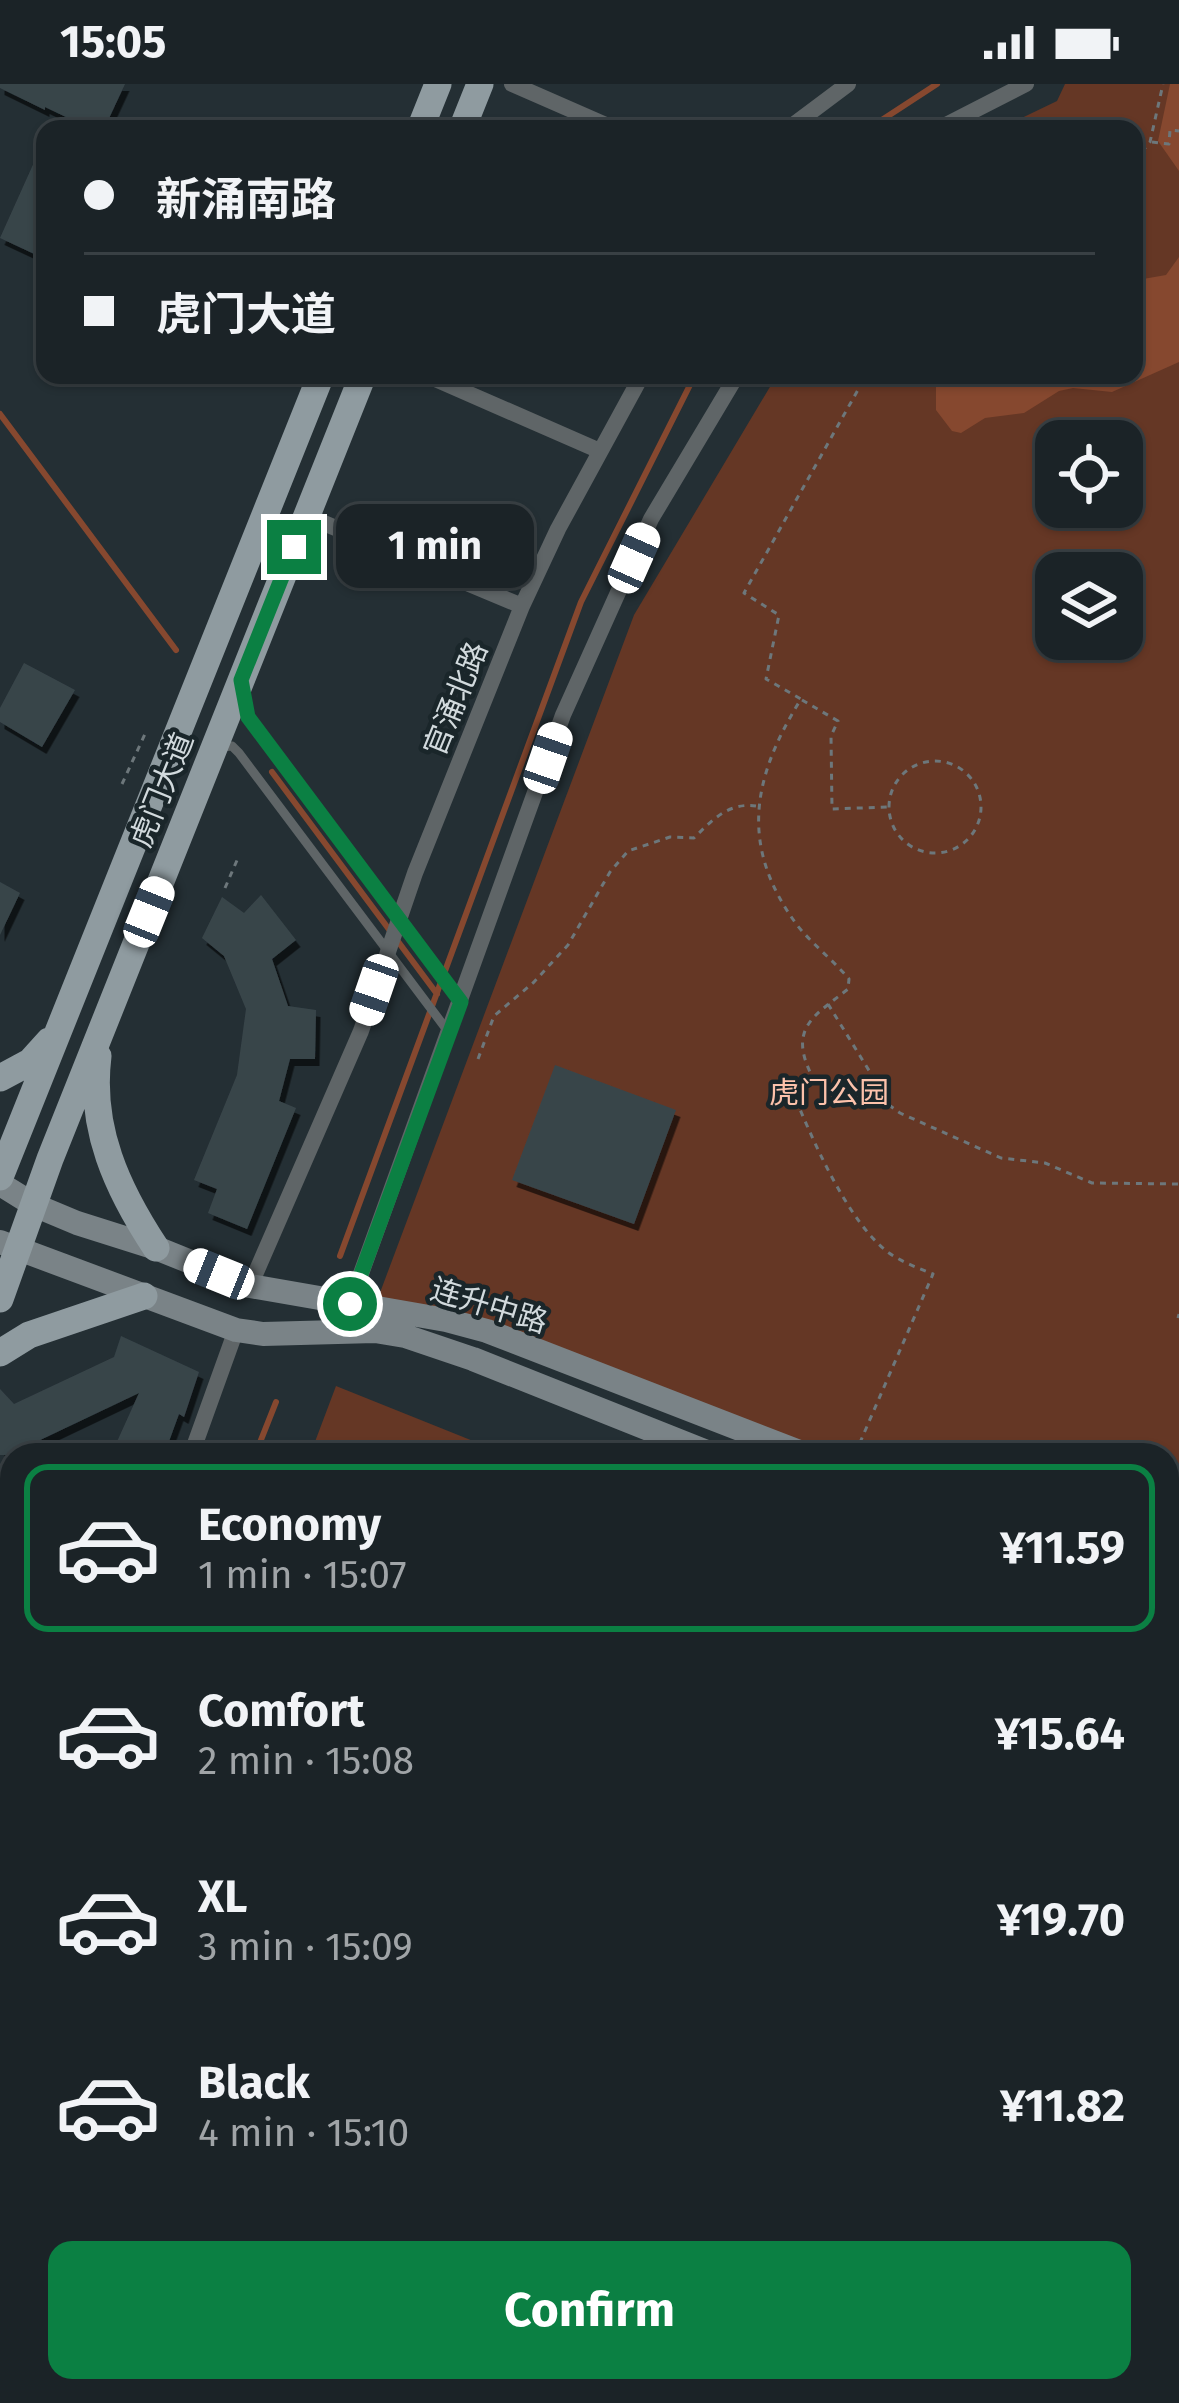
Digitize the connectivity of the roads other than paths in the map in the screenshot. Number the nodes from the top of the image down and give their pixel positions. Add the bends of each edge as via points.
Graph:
1 (438, 84) edge
2 (480, 84) edge
3 (512, 84) edge
4 (848, 84) edge
5 (1025, 84) edge
6 (424, 120) edge
7 (466, 120) edge
8 (594, 120) edge
9 (800, 120) edge
10 (955, 120) edge
11 (317, 384) edge
12 (359, 384) edge
13 (447, 384) edge
14 (637, 384) edge
15 (732, 384) edge
16 (600, 451) junction
17 (307, 516) junction
18 (521, 606) junction
19 (241, 680) junction
20 (212, 753) junction
21 (398, 920) junction
22 (388, 950) junction
23 (456, 995) junction
24 (444, 1026) junction
25 (59, 1028) junction
26 (101, 1031) junction
27 (0, 1078) edge
28 (0, 1180) edge
29 (34, 1205) junction
30 (9, 1246) edge
31 (156, 1248) junction
32 (250, 1286) junction
33 (144, 1295) junction
34 (0, 1298) edge
35 (350, 1304) junction
36 (236, 1330) junction
37 (0, 1353) edge
38 (195, 1443) edge
39 (684, 1443) edge
40 (776, 1443) edge

1 - 6 main road
2 - 7 main road
3 - 8 street
4 - 9 street
5 - 10 street
11 - 25 main road, 虎门大道
12 - 17 main road, 虎门大道
13 - 16 street
14 - 16 street, 官涌北路
15 - 23 street via 651,519 563,715
16 - 18 street, 官涌北路
17 - 18 street
17 - 19 main road, 虎门大道
18 - 21 street, 官涌北路
19 - 20 main road, 虎门大道
19 - 21 lane via 257,733
20 - 22 lane via 226,745 239,753
20 - 26 main road, 虎门大道
21 - 22 street, 官涌北路
21 - 23 lane
22 - 24 lane
22 - 32 street
23 - 24 street
24 - 35 street
25 - 27 main road via 30,1062
25 - 28 main road, 虎门大道
26 - 29 main road, 虎门大道
26 - 31 main road via 99,1122 128,1205
28 - 29 main road, 连升中路
29 - 30 main road, 虎门大道
29 - 31 main road, 连升中路
30 - 33 main road, 连升中路
30 - 34 main road, 虎门大道
31 - 32 main road, 连升中路
32 - 35 main road, 连升中路
33 - 36 main road, 连升中路
33 - 37 main road via 28,1335
35 - 40 main road, 连升中路 via 487,1330
36 - 38 street
36 - 39 main road, 连升中路 via 405,1336

